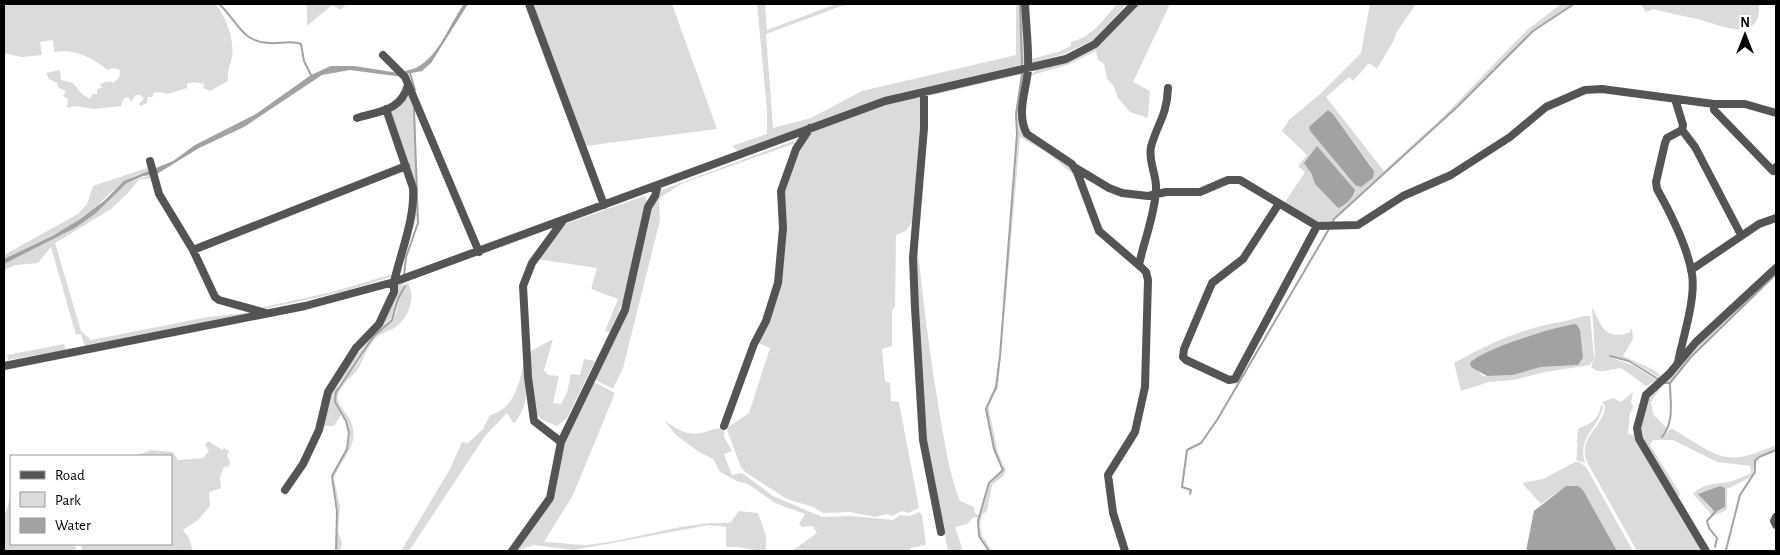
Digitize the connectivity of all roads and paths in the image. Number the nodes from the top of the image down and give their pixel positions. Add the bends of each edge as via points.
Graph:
1 (529, 4) edge
2 (1025, 4) edge
3 (1134, 4) edge
4 (383, 54) dead end
5 (1028, 68) junction
6 (406, 81) junction
7 (1168, 88) dead end
8 (924, 92) junction
9 (1676, 99) junction
10 (1714, 104) junction
11 (386, 109) junction
12 (1776, 113) edge
13 (357, 118) dead end
14 (810, 128) junction
15 (1682, 130) junction
16 (150, 162) dead end
17 (406, 166) junction
18 (1074, 167) junction
19 (1776, 167) edge
20 (658, 185) junction
21 (1156, 195) junction
22 (604, 205) junction
23 (1278, 205) junction
24 (1776, 218) edge
25 (562, 220) junction
26 (1317, 226) junction
27 (1742, 235) junction
28 (193, 250) junction
29 (479, 252) junction
30 (1139, 265) junction
31 (1776, 268) edge
32 (1691, 270) junction
33 (394, 282) junction
34 (267, 313) junction
35 (1677, 364) junction
36 (4, 366) edge
37 (724, 426) dead end
38 (561, 442) junction
39 (285, 490) dead end
40 (1776, 517) edge
41 (1776, 525) edge
42 (940, 532) dead end
43 (512, 551) edge
44 (1125, 551) edge
45 (1706, 551) edge

1 - 22 street
2 - 5 street
3 - 5 street via 1095,44 1066,59
4 - 6 street via 400,70
5 - 8 street
5 - 18 street via 1021,117 1023,127 1027,134
6 - 11 street via 402,100
6 - 29 street
7 - 21 street via 1167,109 1151,149
8 - 14 street via 885,101
8 - 42 street via 914,258 915,308 923,440
9 - 10 street
9 - 15 street
9 - 26 street via 1602,89 1585,90 1546,107 1510,137 1451,175 1403,196 1364,222 1351,226
10 - 12 street via 1745,104
10 - 19 street via 1714,110 1760,157 1773,170
11 - 13 street
11 - 17 street
14 - 20 street
14 - 37 street via 796,149 781,191 784,228 778,283
15 - 27 street via 1696,147
15 - 32 street via 1665,143 1656,182
16 - 28 street via 159,194
17 - 28 street
17 - 33 street via 413,188 413,205
18 - 21 street via 1122,193
18 - 30 street via 1098,232
20 - 22 street
20 - 38 street via 648,207 625,310
21 - 23 street via 1200,192 1235,179
21 - 30 street
22 - 25 street
23 - 26 street
23 - 26 street via 1243,259 1212,284 1184,349 1186,360 1229,380 1234,379
24 - 27 street
25 - 29 street
25 - 38 street via 532,263 523,286 534,421
27 - 32 street
28 - 34 street via 219,300
29 - 33 street
30 - 44 street via 1146,272 1149,300 1145,387 1136,432 1108,475 1111,506
31 - 35 street via 1696,342
32 - 35 street via 1692,290
33 - 34 street
33 - 39 street via 394,292 380,324 356,348 331,387 320,430
34 - 36 street
35 - 45 street via 1646,395 1638,435 1649,459
38 - 43 street via 550,498
40 - 41 street

